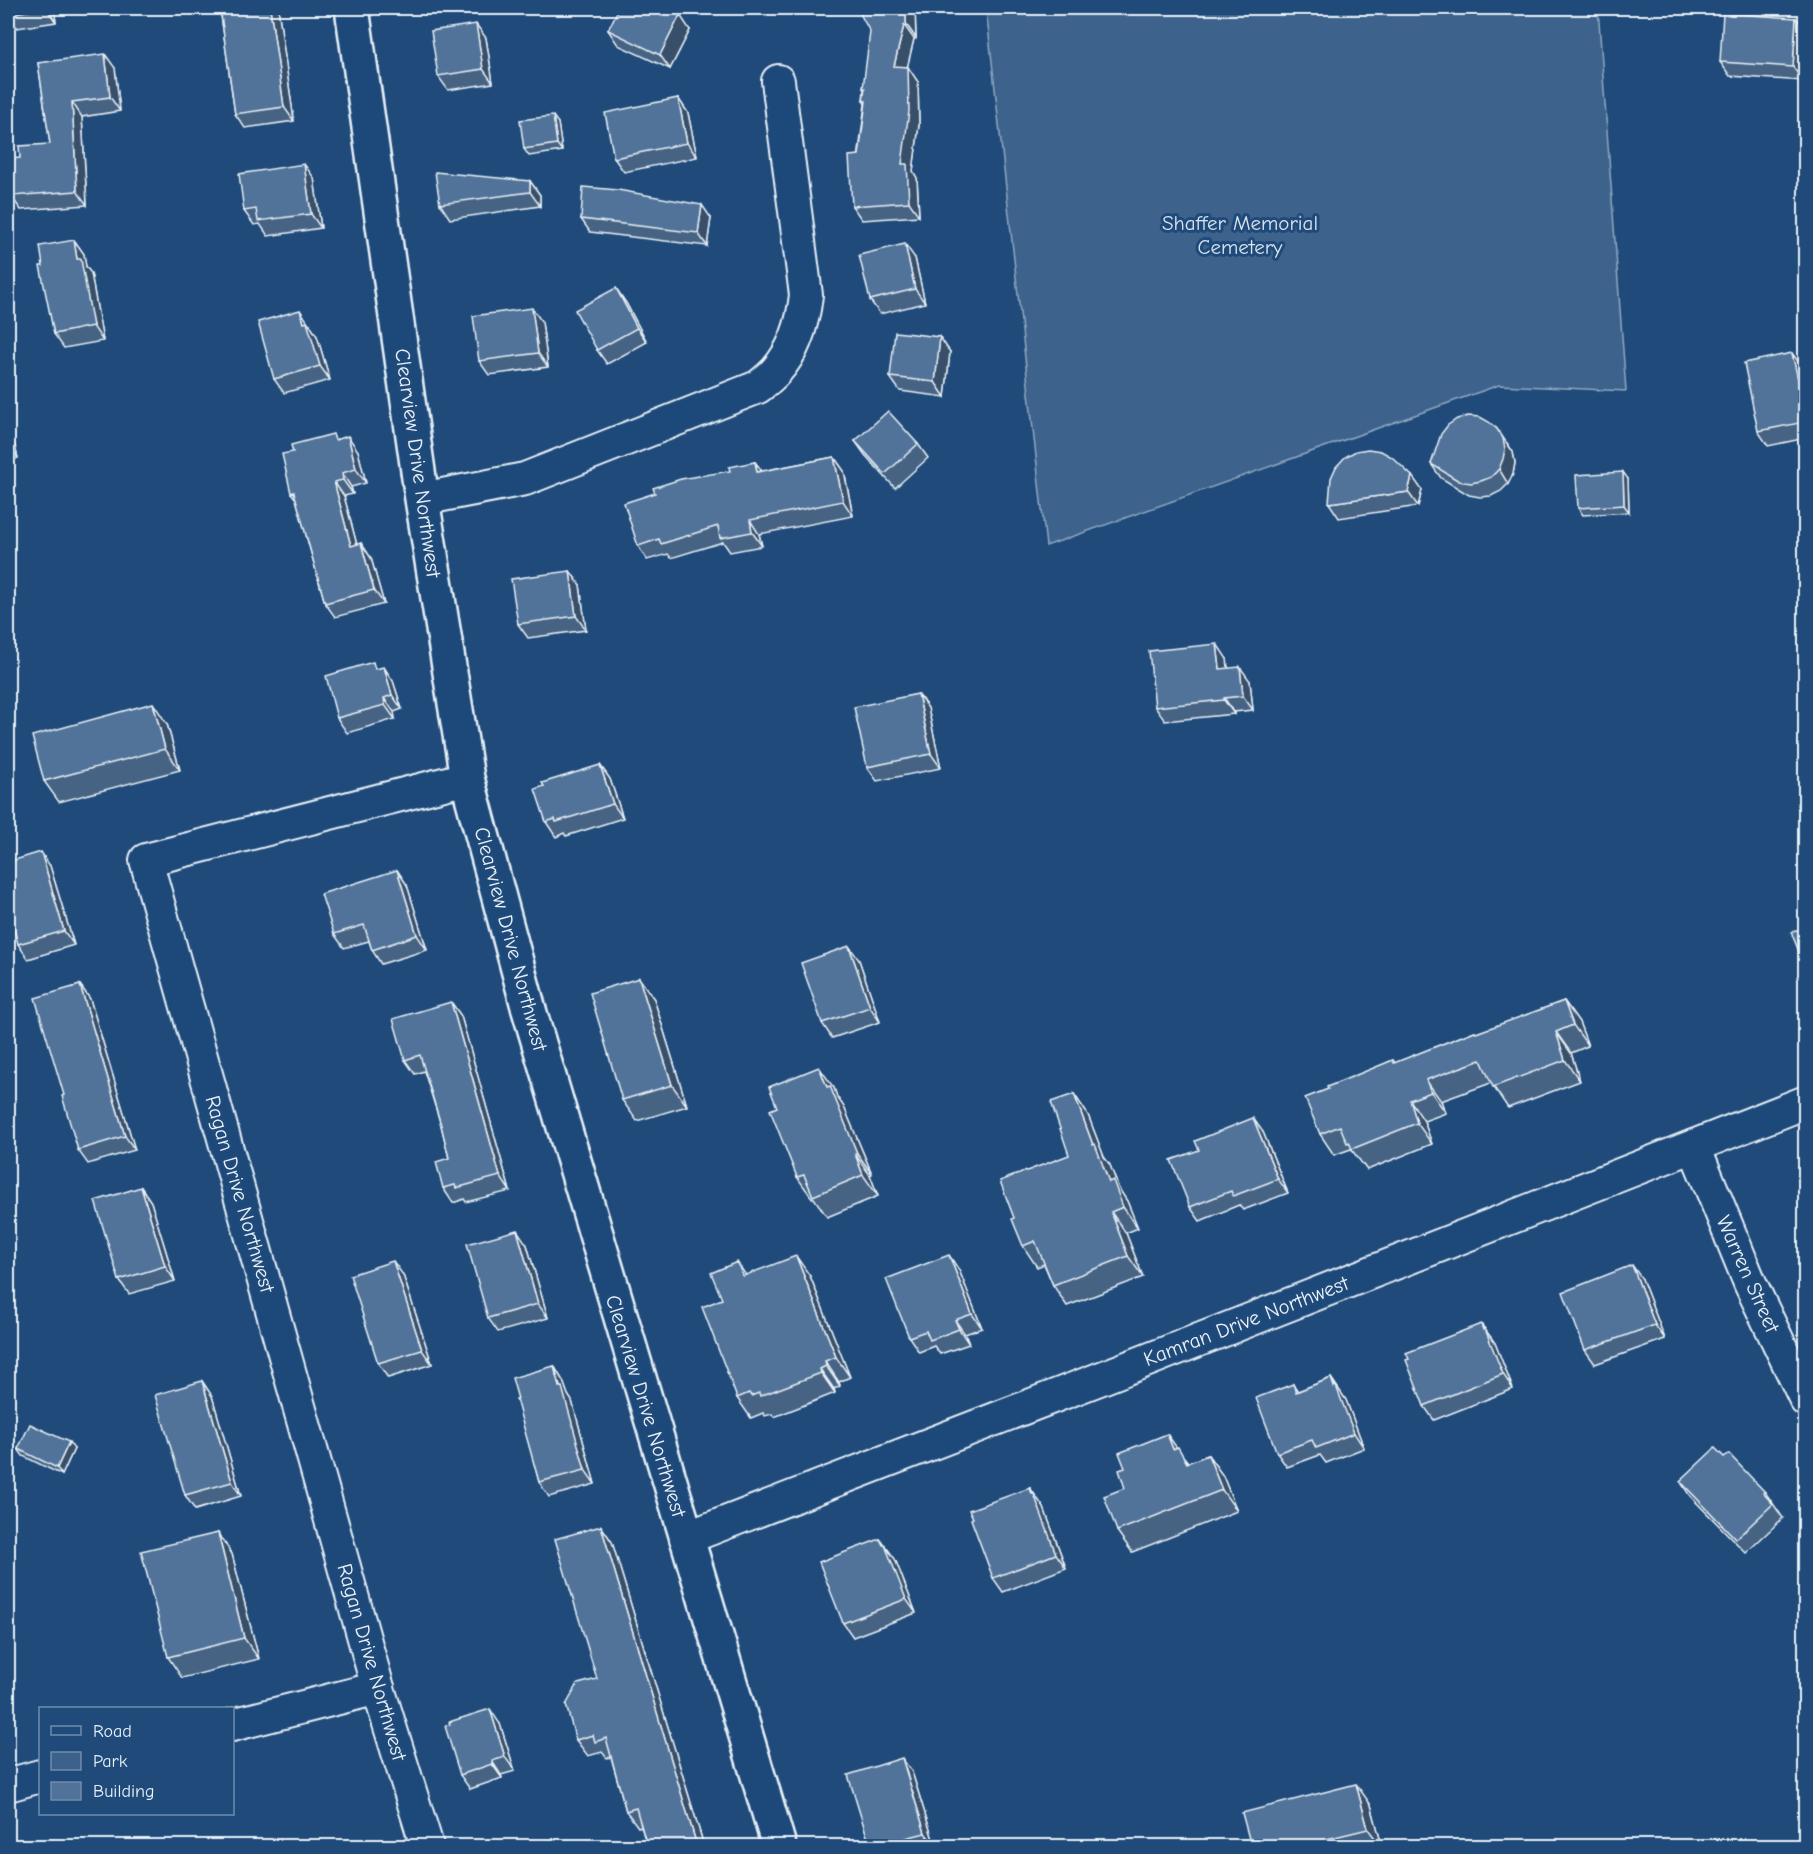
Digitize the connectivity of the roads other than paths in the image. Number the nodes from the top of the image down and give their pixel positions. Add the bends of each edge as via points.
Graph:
1 (352, 8) edge
2 (778, 81) dead end
3 (422, 499) junction
4 (467, 778) junction
5 (1806, 1102) edge
6 (1694, 1146) junction
7 (1806, 1400) edge
8 (686, 1538) junction
9 (378, 1688) junction
10 (234, 1724) edge
11 (39, 1776) edge
12 (8, 1785) edge
13 (427, 1846) edge
14 (779, 1846) edge

1 - 3 street, Clearview Drive Northwest
2 - 3 street via 807,295 803,322 776,371 758,387 525,479
3 - 4 street, Clearview Drive Northwest
4 - 8 street, Clearview Drive Northwest via 532,1021
4 - 9 street, Ragan Drive Northwest via 146,860
5 - 6 street, Kamran Drive Northwest
6 - 7 street, Warren Street via 1750,1283
6 - 8 street, Kamran Drive Northwest
8 - 14 street, Clearview Drive Northwest
9 - 10 street
9 - 13 street, Ragan Drive Northwest
11 - 12 street

